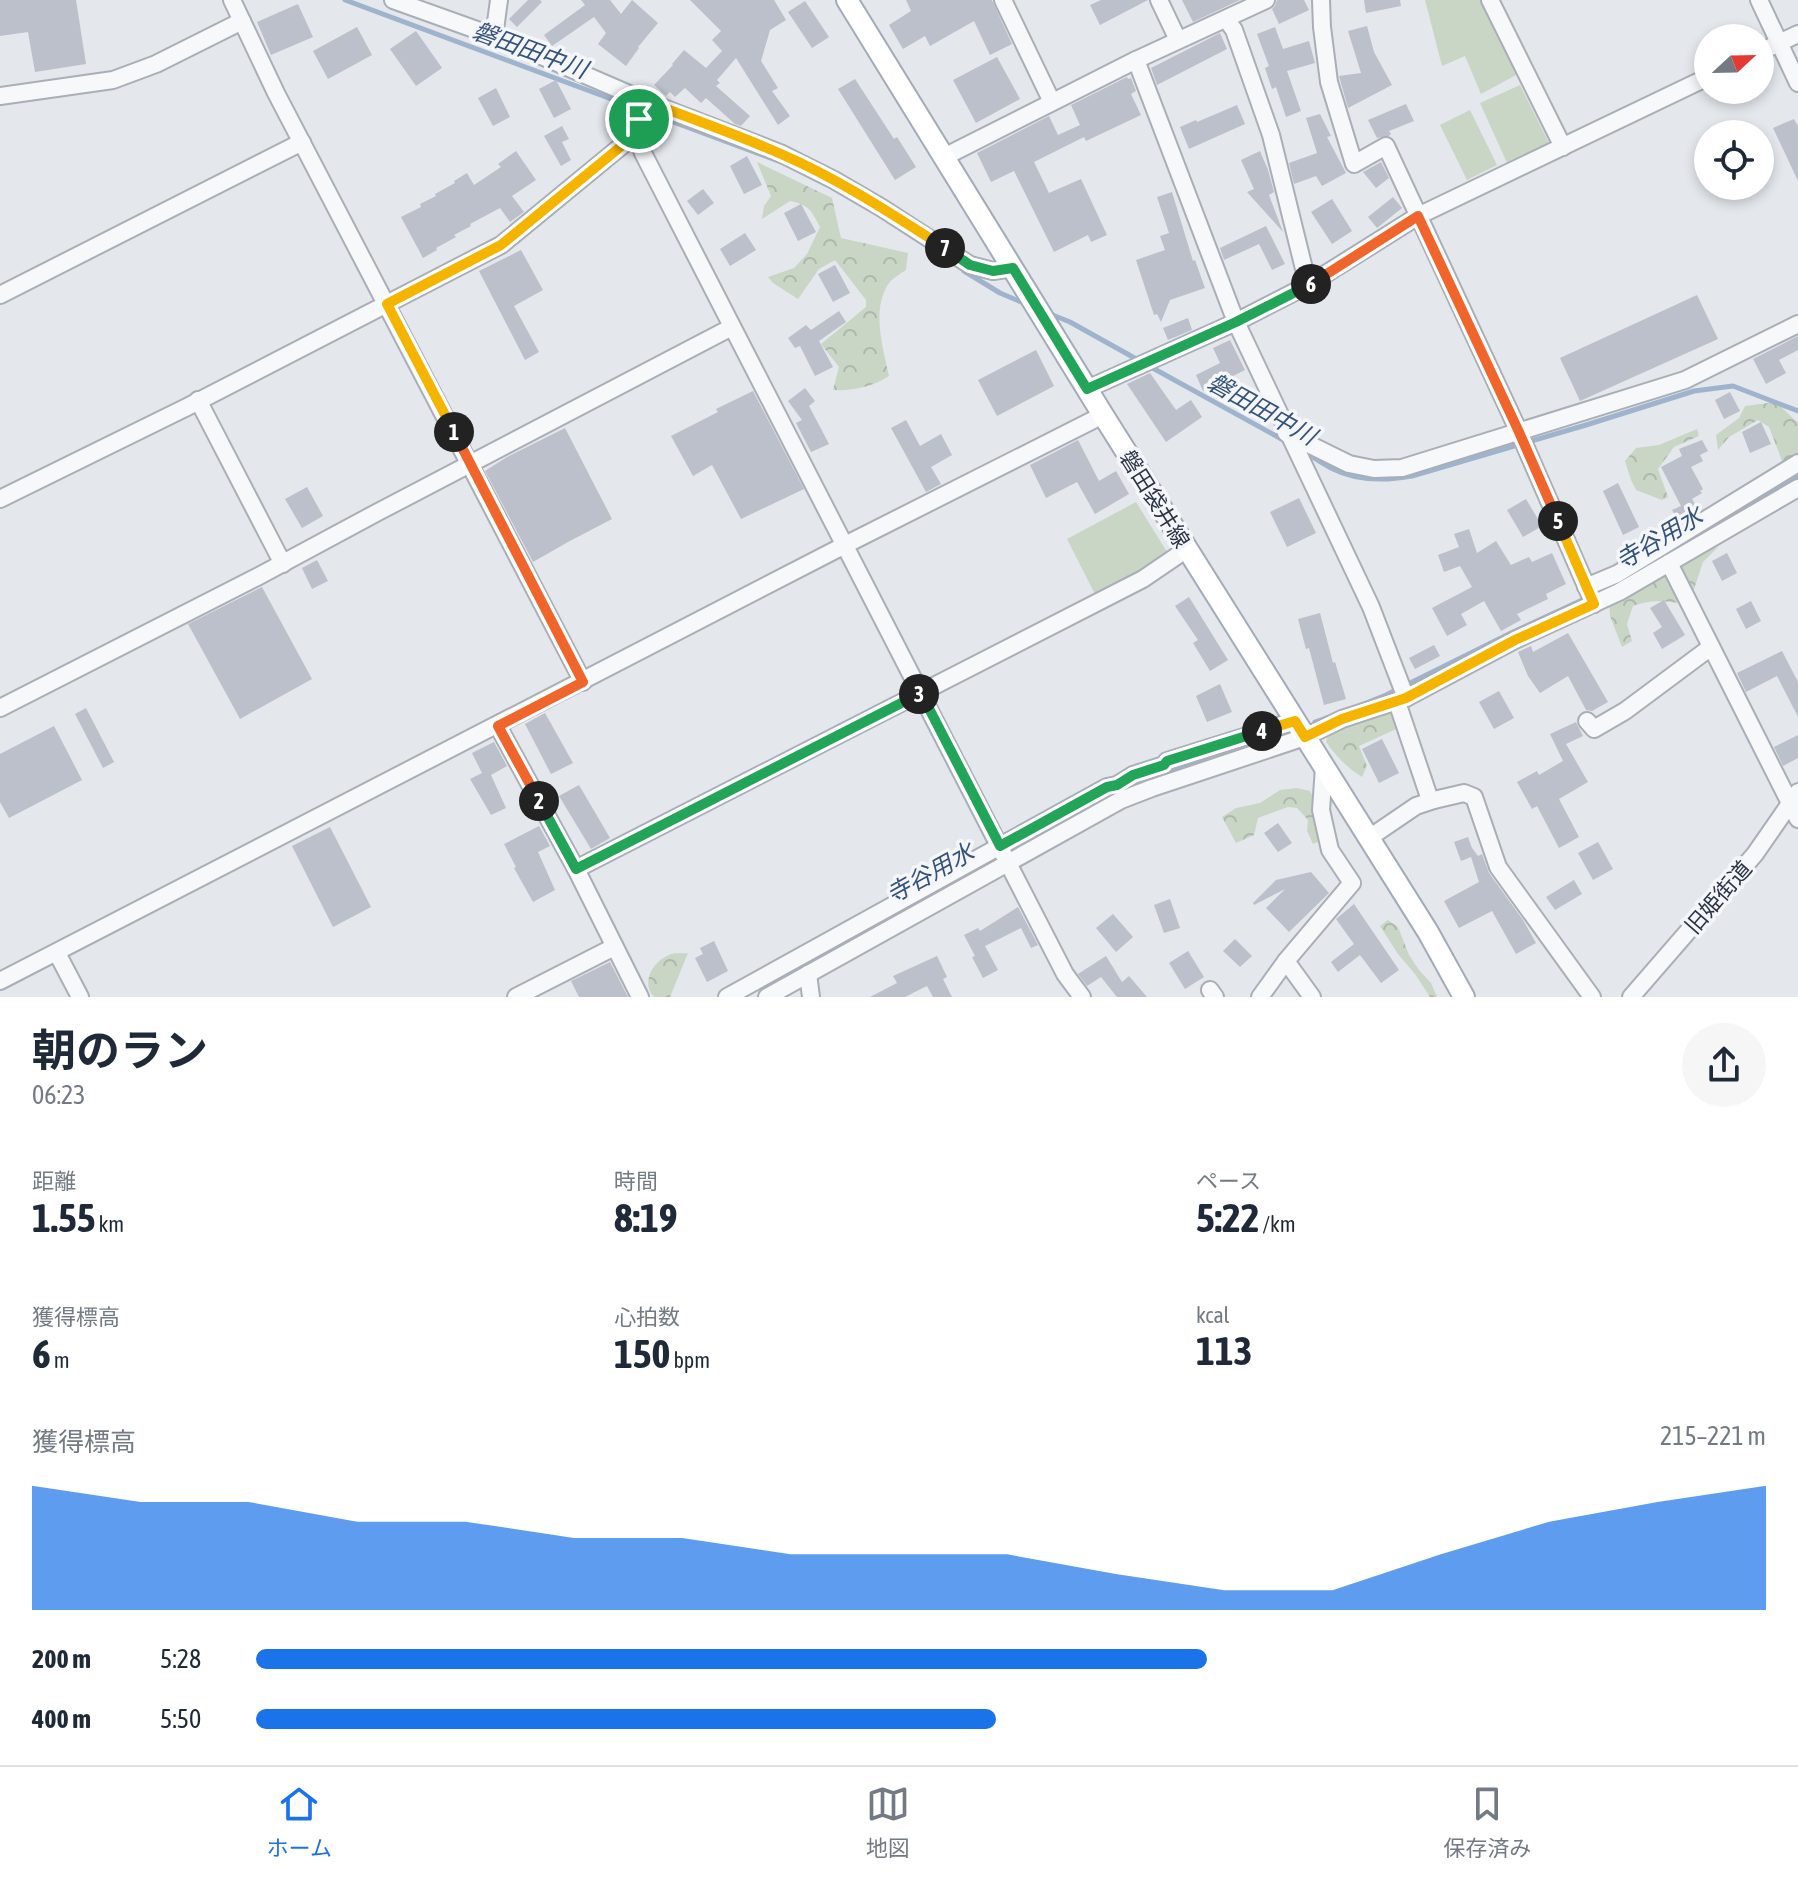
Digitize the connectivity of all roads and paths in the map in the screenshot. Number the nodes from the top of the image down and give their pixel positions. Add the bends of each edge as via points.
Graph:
1 (232, 0) edge
2 (393, 0) edge
3 (499, 0) edge
4 (847, 0) edge
5 (1003, 0) edge
6 (1159, 0) edge
7 (1266, 0) edge
8 (1321, 0) edge
9 (1490, 0) edge
10 (1759, 0) edge
11 (1226, 19) junction
12 (242, 21) junction
13 (1798, 34) edge
14 (494, 37) junction
15 (1178, 40) junction
16 (1779, 43) junction
17 (1774, 45) edge
18 (1136, 60) junction
19 (1798, 83) edge
20 (1694, 84) edge
21 (0, 96) edge
22 (643, 100) junction
23 (1052, 102) junction
24 (636, 134) junction
25 (302, 142) junction
26 (1563, 147) junction
27 (944, 157) junction
28 (1418, 216) junction
29 (1013, 268) junction
30 (1308, 285) junction
31 (0, 295) edge
32 (387, 304) junction
33 (1236, 322) junction
34 (1798, 324) edge
35 (732, 327) junction
36 (1087, 389) junction
37 (198, 400) junction
38 (1103, 415) junction
39 (1519, 432) junction
40 (1286, 433) junction
41 (1798, 463) edge
42 (470, 464) junction
43 (1798, 488) edge
44 (0, 499) edge
45 (845, 545) junction
46 (1187, 549) junction
47 (1669, 563) junction
48 (283, 564) junction
49 (1586, 587) junction
50 (1594, 604) junction
51 (1711, 647) junction
52 (583, 682) junction
53 (921, 693) junction
54 (1401, 700) junction
55 (0, 708) edge
56 (1587, 721) dead end
57 (498, 726) junction
58 (1300, 729) junction
59 (1324, 767) junction
60 (1434, 800) junction
61 (1796, 805) edge
62 (1369, 838) junction
63 (1000, 846) junction
64 (1009, 864) junction
65 (576, 869) junction
66 (614, 947) junction
67 (57, 953) junction
68 (1286, 961) junction
69 (808, 974) junction
70 (0, 981) edge
71 (80, 997) edge
72 (516, 997) edge
73 (640, 997) edge
74 (727, 997) edge
75 (767, 997) edge
76 (811, 997) edge
77 (1082, 997) edge
78 (1260, 997) edge
79 (1312, 997) edge
80 (1464, 997) edge
81 (1592, 997) edge
82 (1631, 997) edge

1 - 12 street
2 - 14 street
3 - 14 street
4 - 27 main road, 磐田袋井線
5 - 23 street
6 - 15 street
7 - 11 street
8 - 28 street via 1329,82 1354,164 1386,146
9 - 26 street
10 - 16 street
11 - 15 street
11 - 30 street via 1271,135
12 - 21 street via 113,80
12 - 25 street
13 - 16 street
14 - 22 street
15 - 18 street
16 - 17 street
16 - 19 street
18 - 23 street
18 - 33 street
20 - 26 street
22 - 24 street
22 - 29 street via 780,153 834,180 970,265 993,271
23 - 27 street
24 - 32 street via 501,245
24 - 35 street
25 - 31 street
25 - 32 street
26 - 28 street
27 - 29 main road, 磐田袋井線
28 - 30 street
28 - 39 street
29 - 36 main road, 磐田袋井線
30 - 33 street
32 - 37 street
32 - 42 street
33 - 36 street
33 - 40 street
34 - 39 street via 1685,380
35 - 42 street
35 - 45 street
36 - 38 main road, 磐田袋井線
37 - 44 street
37 - 48 street
38 - 45 street
38 - 46 main road, 磐田袋井線
39 - 40 street via 1402,468 1374,469 1349,464
39 - 49 street
40 - 54 street via 1371,607
41 - 49 street via 1617,574
42 - 48 street
42 - 52 street
43 - 47 street
45 - 52 street
45 - 53 street
46 - 53 street via 1143,579
46 - 58 main road, 磐田袋井線
47 - 50 street
47 - 51 street
48 - 55 street
49 - 50 street
50 - 54 street
51 - 56 street via 1625,711 1594,729
51 - 61 street
52 - 57 street
53 - 63 street
53 - 65 street
54 - 58 street
54 - 60 street
57 - 65 street
57 - 67 street
58 - 59 main road, 磐田袋井線
58 - 63 street via 1167,761 1107,787
58 - 64 street via 1121,800
59 - 62 main road, 磐田袋井線
59 - 68 street via 1321,810 1330,850 1352,883
60 - 62 street
60 - 81 street via 1464,793 1474,797 1498,867
61 - 82 street, 旧姫街道
62 - 80 main road, 磐田袋井線
63 - 64 street
63 - 74 street
64 - 69 street
64 - 77 street
65 - 66 street
66 - 72 street
66 - 73 street
67 - 70 street
67 - 71 street
68 - 78 street
68 - 79 street
69 - 75 street
69 - 76 street

